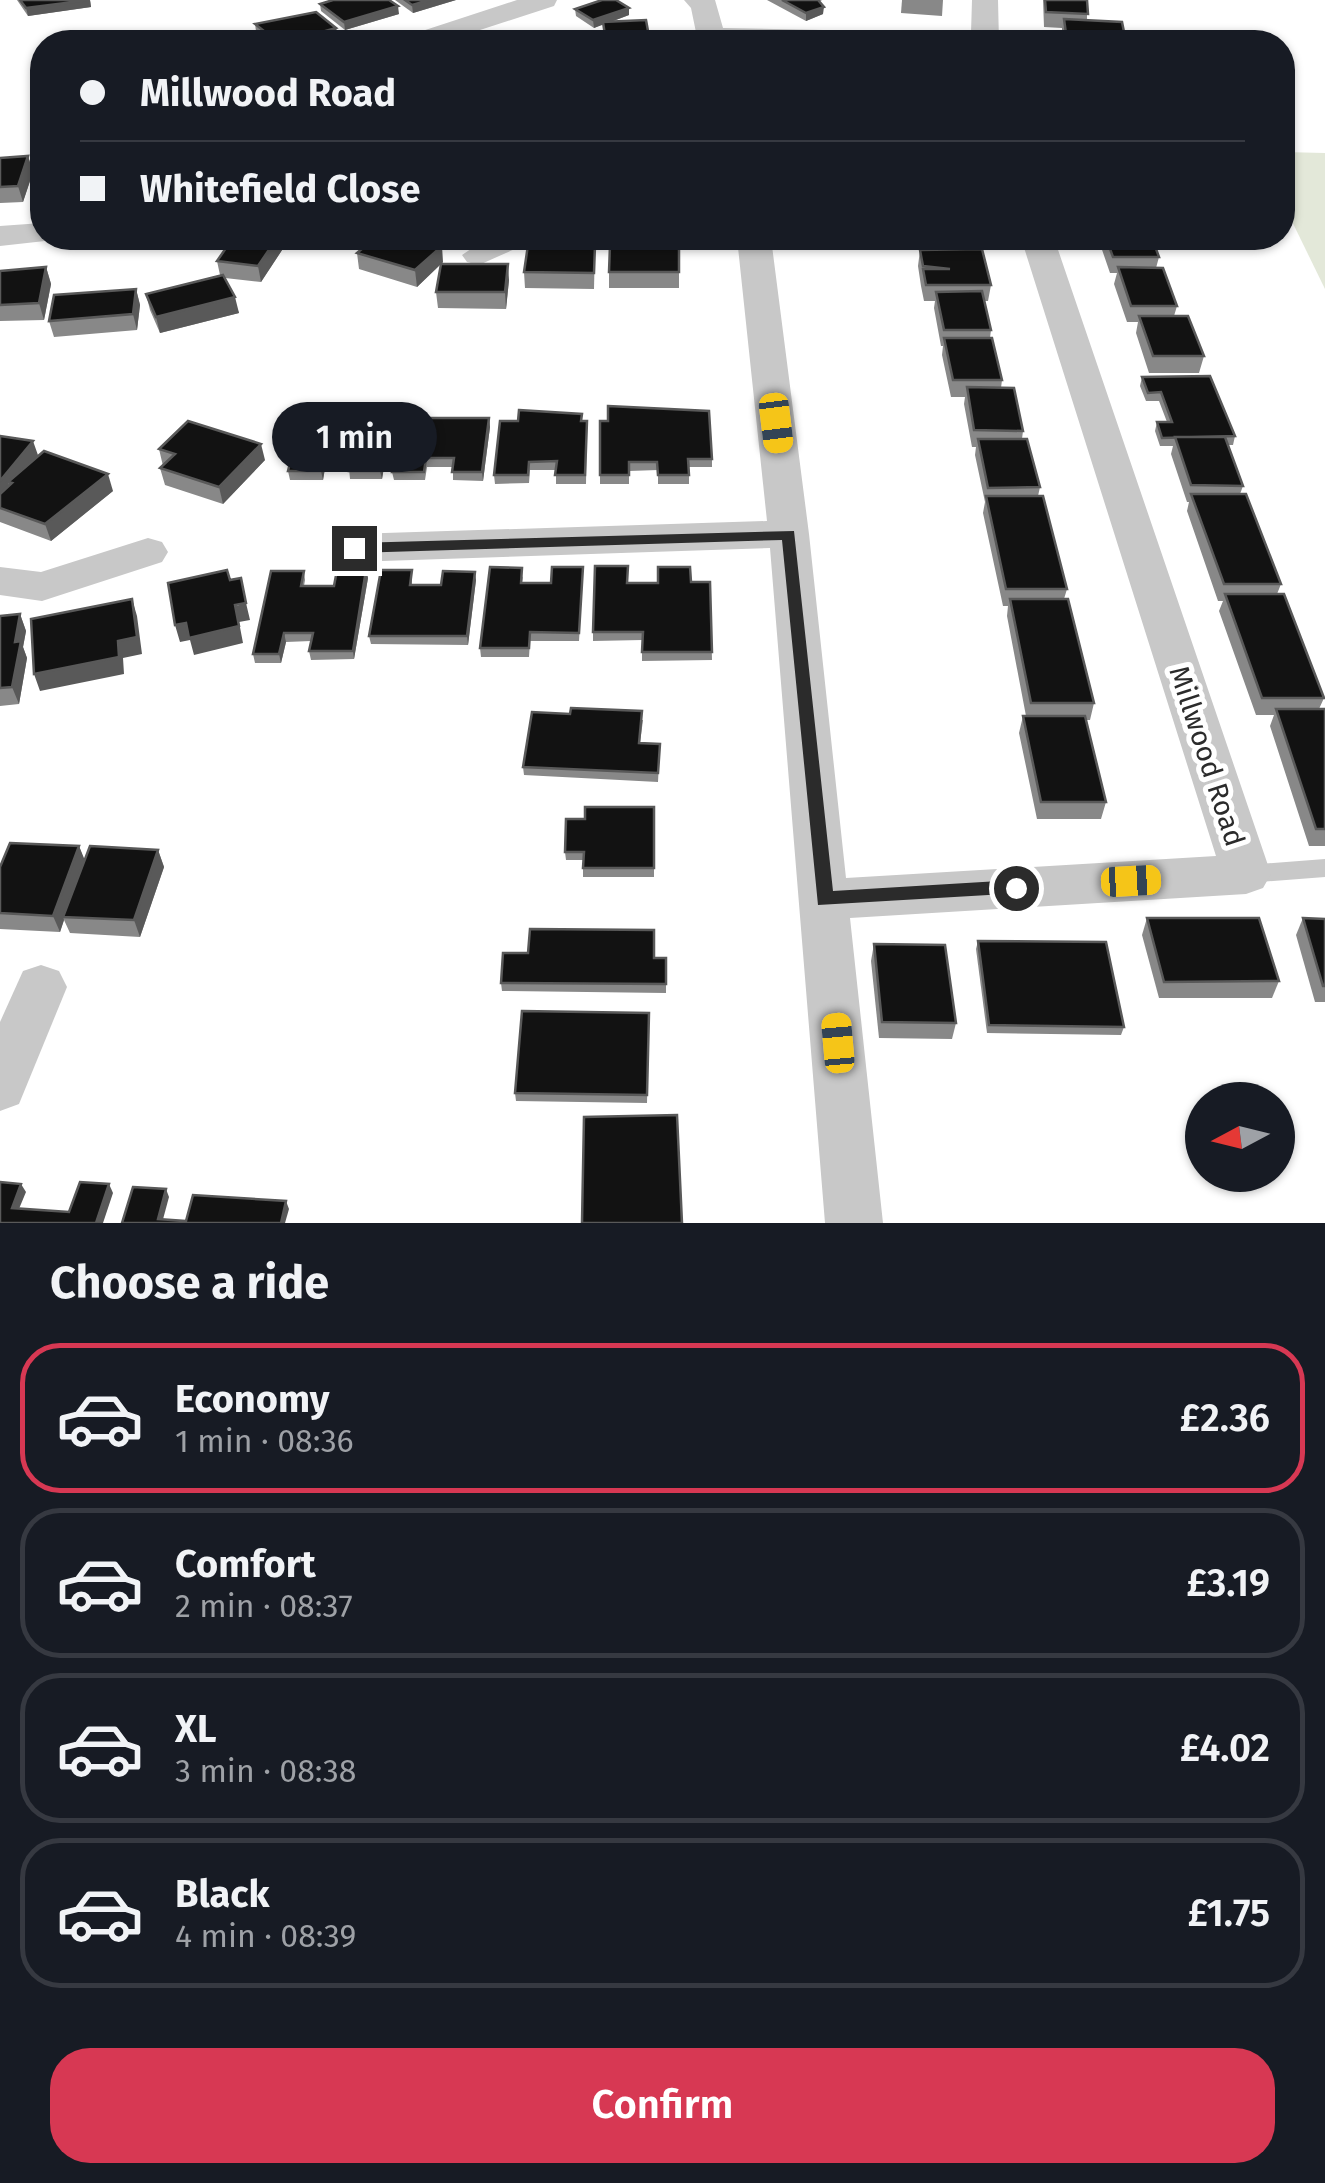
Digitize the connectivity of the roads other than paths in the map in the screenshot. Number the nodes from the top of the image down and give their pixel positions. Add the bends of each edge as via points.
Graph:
1 (544, 0) edge
2 (697, 0) edge
3 (986, 0) edge
4 (453, 30) edge
5 (710, 30) edge
6 (986, 30) edge
7 (30, 234) edge
8 (0, 236) edge
9 (488, 250) edge
10 (755, 250) edge
11 (1041, 250) edge
12 (479, 255) dead end
13 (789, 534) junction
14 (354, 548) dead end
15 (148, 552) dead end
16 (0, 582) edge
17 (1325, 868) edge
18 (1246, 874) junction
19 (824, 900) junction
20 (40, 987) dead end
21 (0, 1087) edge
22 (854, 1223) edge

1 - 4 street
2 - 5 street
3 - 6 street
7 - 8 street
9 - 12 street
10 - 13 street
11 - 18 street, Millwood Road
13 - 14 street
13 - 19 street
15 - 16 street via 42,588
17 - 18 lane
18 - 19 street, Millwood Road
19 - 22 street
20 - 21 street

